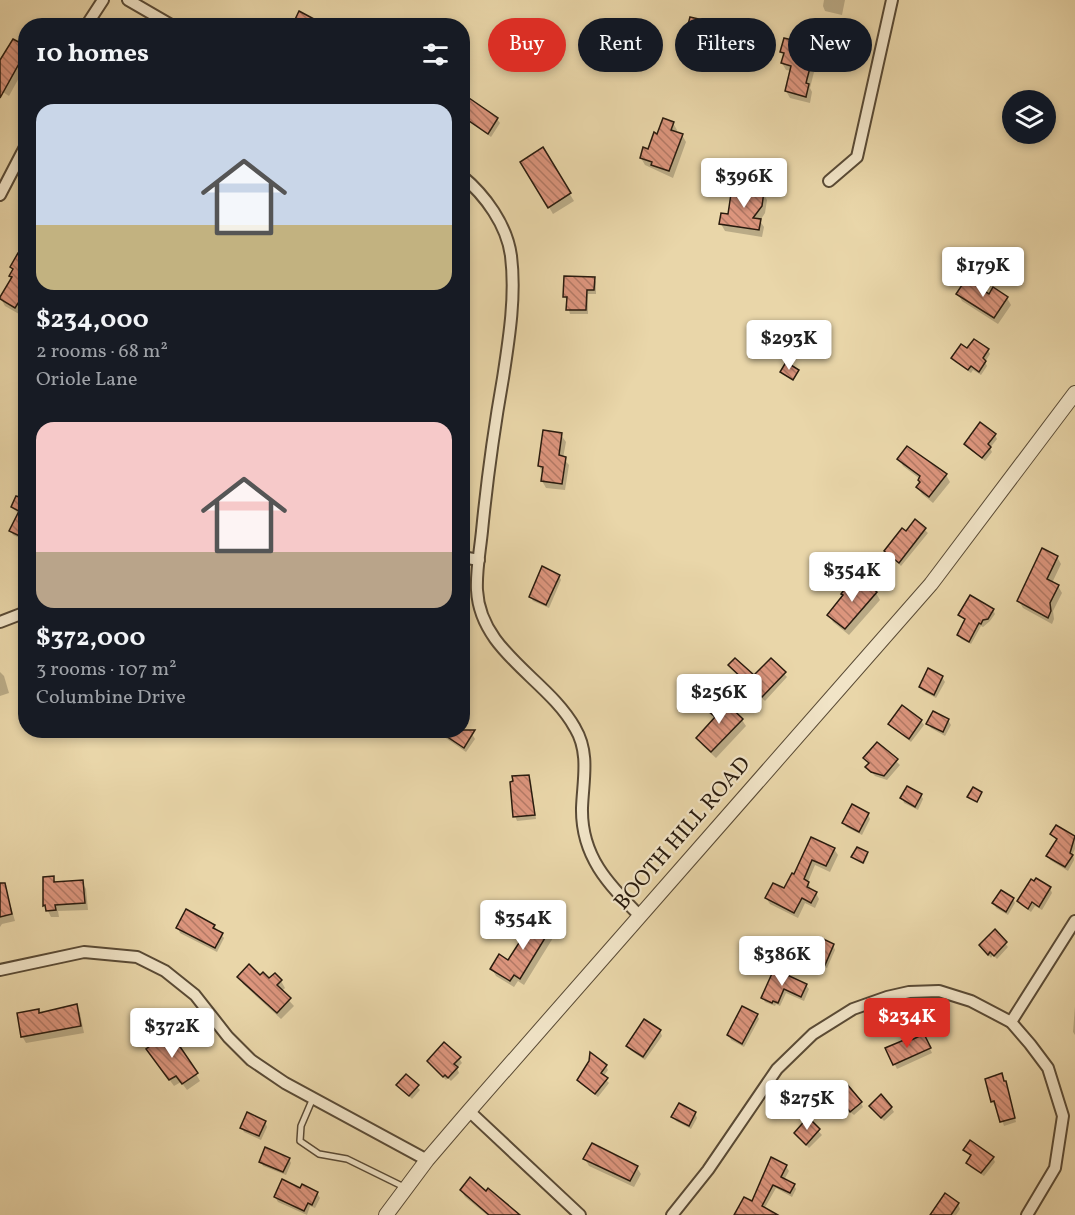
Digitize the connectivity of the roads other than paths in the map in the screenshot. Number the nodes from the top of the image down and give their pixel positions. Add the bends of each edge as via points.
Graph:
1 (103, 0) edge
2 (128, 0) edge
3 (892, 0) edge
4 (91, 18) edge
5 (159, 18) edge
6 (18, 160) edge
7 (829, 181) dead end
8 (470, 184) edge
9 (0, 195) edge
10 (1075, 393) edge
11 (470, 558) edge
12 (479, 560) junction
13 (18, 615) edge
14 (0, 622) edge
15 (640, 916) junction
16 (1075, 921) edge
17 (0, 970) edge
18 (1011, 1022) junction
19 (313, 1098) junction
20 (469, 1111) junction
21 (427, 1160) junction
22 (406, 1188) junction
23 (386, 1215) edge
24 (580, 1215) edge
25 (672, 1215) edge
26 (1027, 1215) edge

1 - 4 street
2 - 5 street
3 - 7 street via 857,157
6 - 9 street
8 - 12 street via 490,205 502,228 512,264 509,340 487,473
10 - 15 street, BOOTH HILL ROAD via 931,584
11 - 12 street
12 - 15 street via 480,613 494,639 559,703 576,729 585,773 585,840 593,861 613,889
13 - 14 street
15 - 20 street, BOOTH HILL ROAD
16 - 18 street
17 - 19 street via 84,952 137,957 165,971 195,995 252,1060
18 - 25 street via 971,1001 939,991 909,992 853,1009 813,1035 777,1069
18 - 26 street via 1048,1068 1062,1116 1055,1168
19 - 21 street
19 - 22 lane via 301,1126 300,1141 319,1154 347,1159
20 - 21 street, BOOTH HILL ROAD
20 - 24 street
21 - 22 street, BOOTH HILL ROAD
22 - 23 street, BOOTH HILL ROAD

